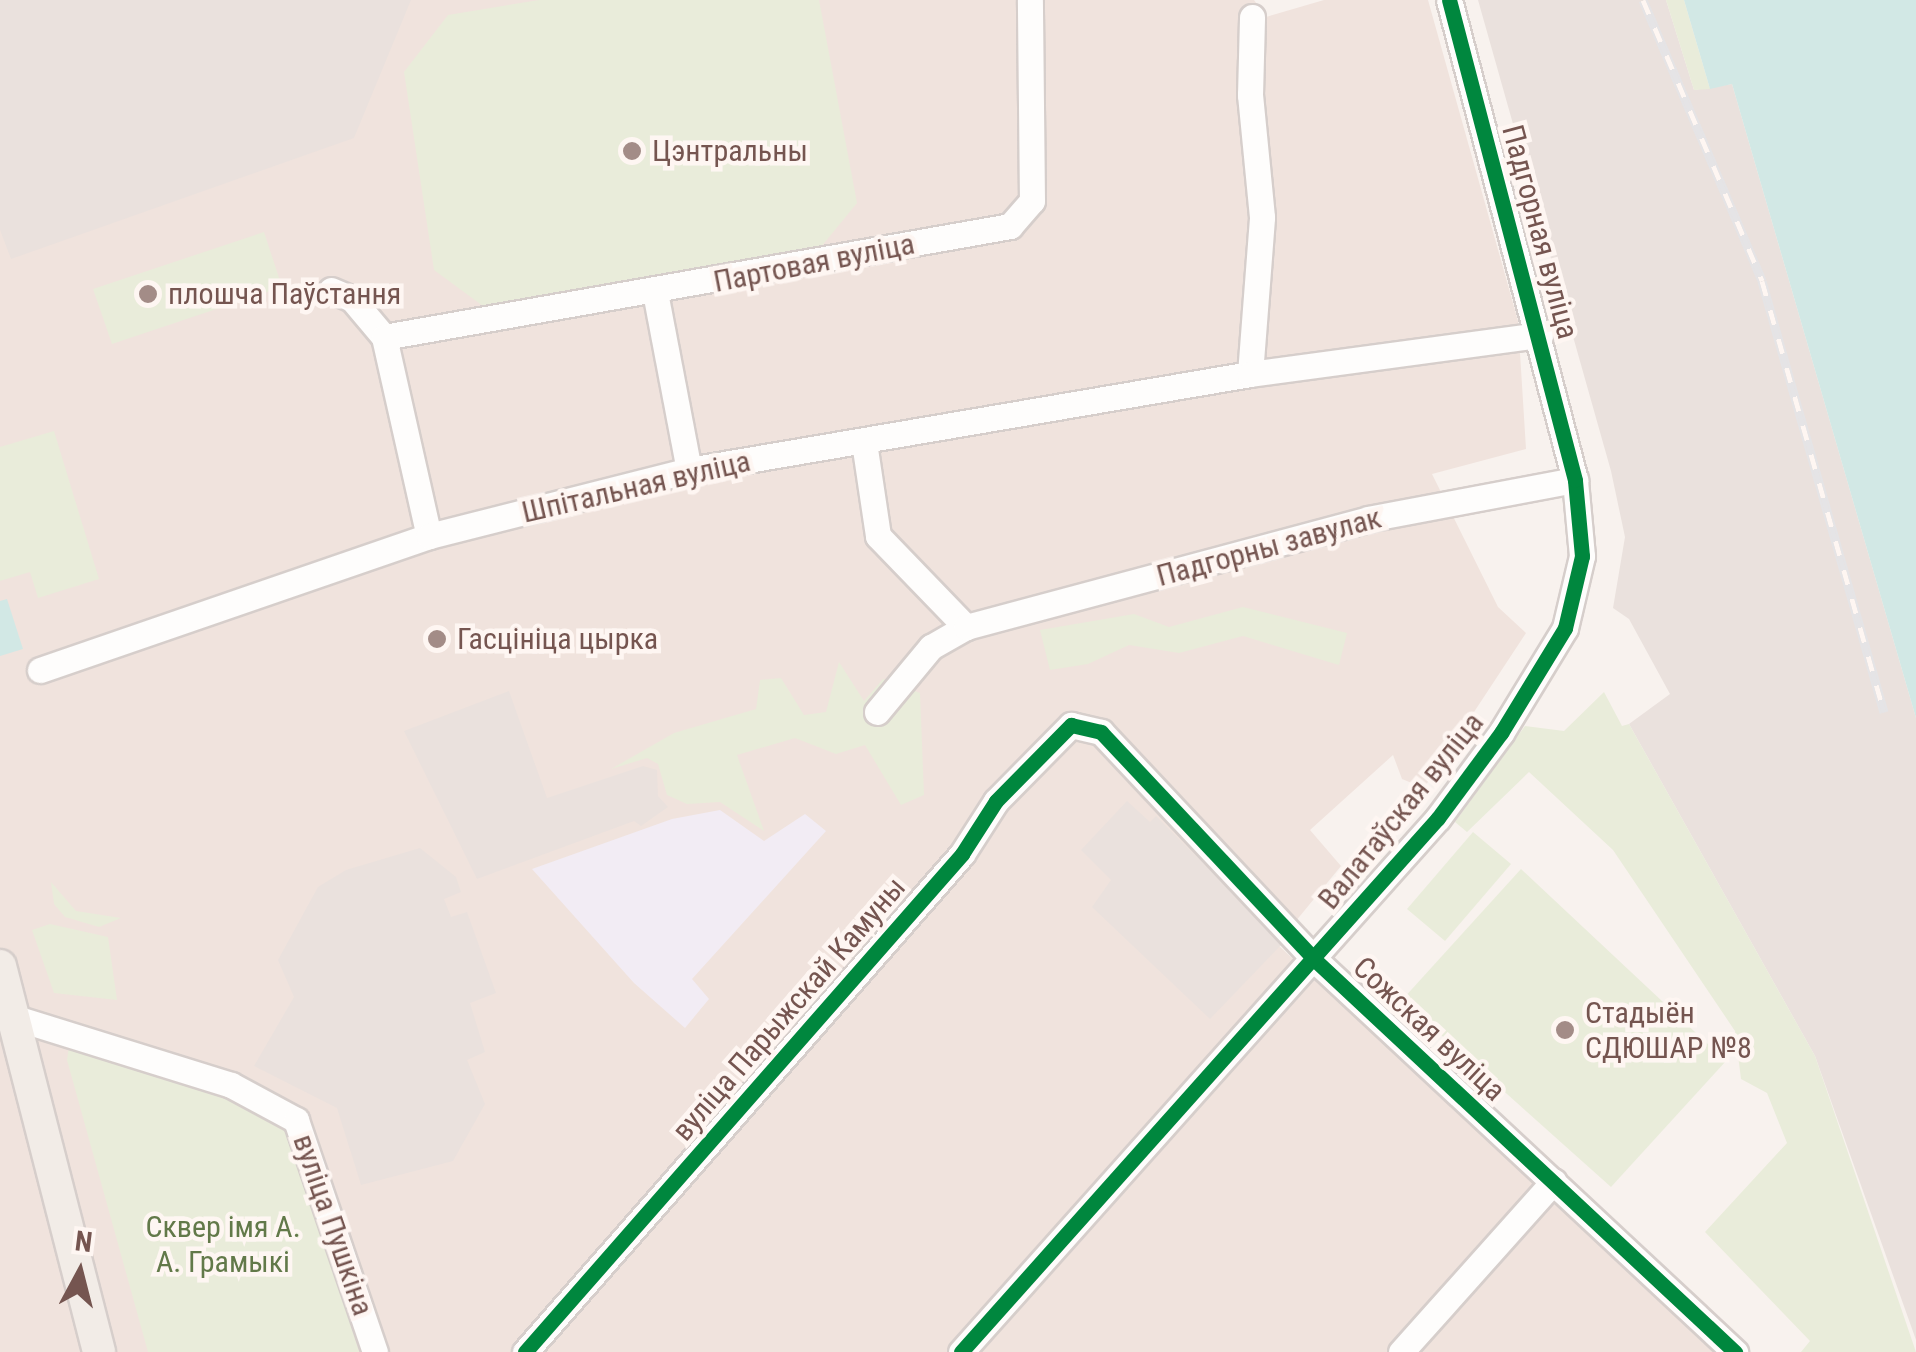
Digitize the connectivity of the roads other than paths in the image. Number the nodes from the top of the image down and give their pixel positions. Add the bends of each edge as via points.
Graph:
1 (1030, 0) edge
2 (1449, 0) edge
3 (1252, 17) dead end
4 (330, 290) dead end
5 (655, 292) junction
6 (1540, 336) junction
7 (387, 348) junction
8 (1250, 374) junction
9 (864, 442) junction
10 (689, 470) junction
11 (1574, 480) junction
12 (429, 536) junction
13 (966, 627) junction
14 (40, 670) dead end
15 (877, 712) dead end
16 (1101, 732) joint
17 (1315, 960) junction
18 (1, 970) edge
19 (6, 1012) edge
20 (53, 1025) junction
21 (1554, 1181) junction
22 (99, 1352) edge
23 (375, 1352) edge
24 (525, 1352) edge
25 (961, 1352) edge
26 (1402, 1352) edge
27 (1735, 1352) edge

1 - 5 street, Партовая вуліца via 1032,201 1010,226
2 - 6 street, Падгорная вуліца
3 - 8 street via 1250,95 1262,217
4 - 7 street via 352,299
5 - 7 street, Партовая вуліца
5 - 10 street
6 - 8 street, Шпітальная вуліца
6 - 11 street, Падгорная вуліца
7 - 12 street
8 - 9 street, Шпітальная вуліца
9 - 10 street, Шпітальная вуліца
9 - 13 street via 878,536
10 - 12 street, Шпітальная вуліца
11 - 13 street, Падгорны завулак via 1368,518
11 - 17 street, Валатаўская вуліца via 1582,556 1565,628 1478,766
12 - 14 street, Шпітальная вуліца
13 - 15 street, Падгорны завулак via 931,647
16 - 17 street, Сожская вуліца
16 - 24 street, вуліца Парыжскай Камуны via 1071,726 1047,745 996,801 962,854
17 - 21 street, Сожская вуліца
17 - 25 street, Валатаўская вуліца
18 - 19 main road
18 - 20 street, вуліца Пушкіна via 24,1004
19 - 20 street, вуліца Пушкіна
19 - 22 main road
20 - 23 street, вуліца Пушкіна via 231,1084 296,1120
21 - 26 street
21 - 27 street, Сожская вуліца

